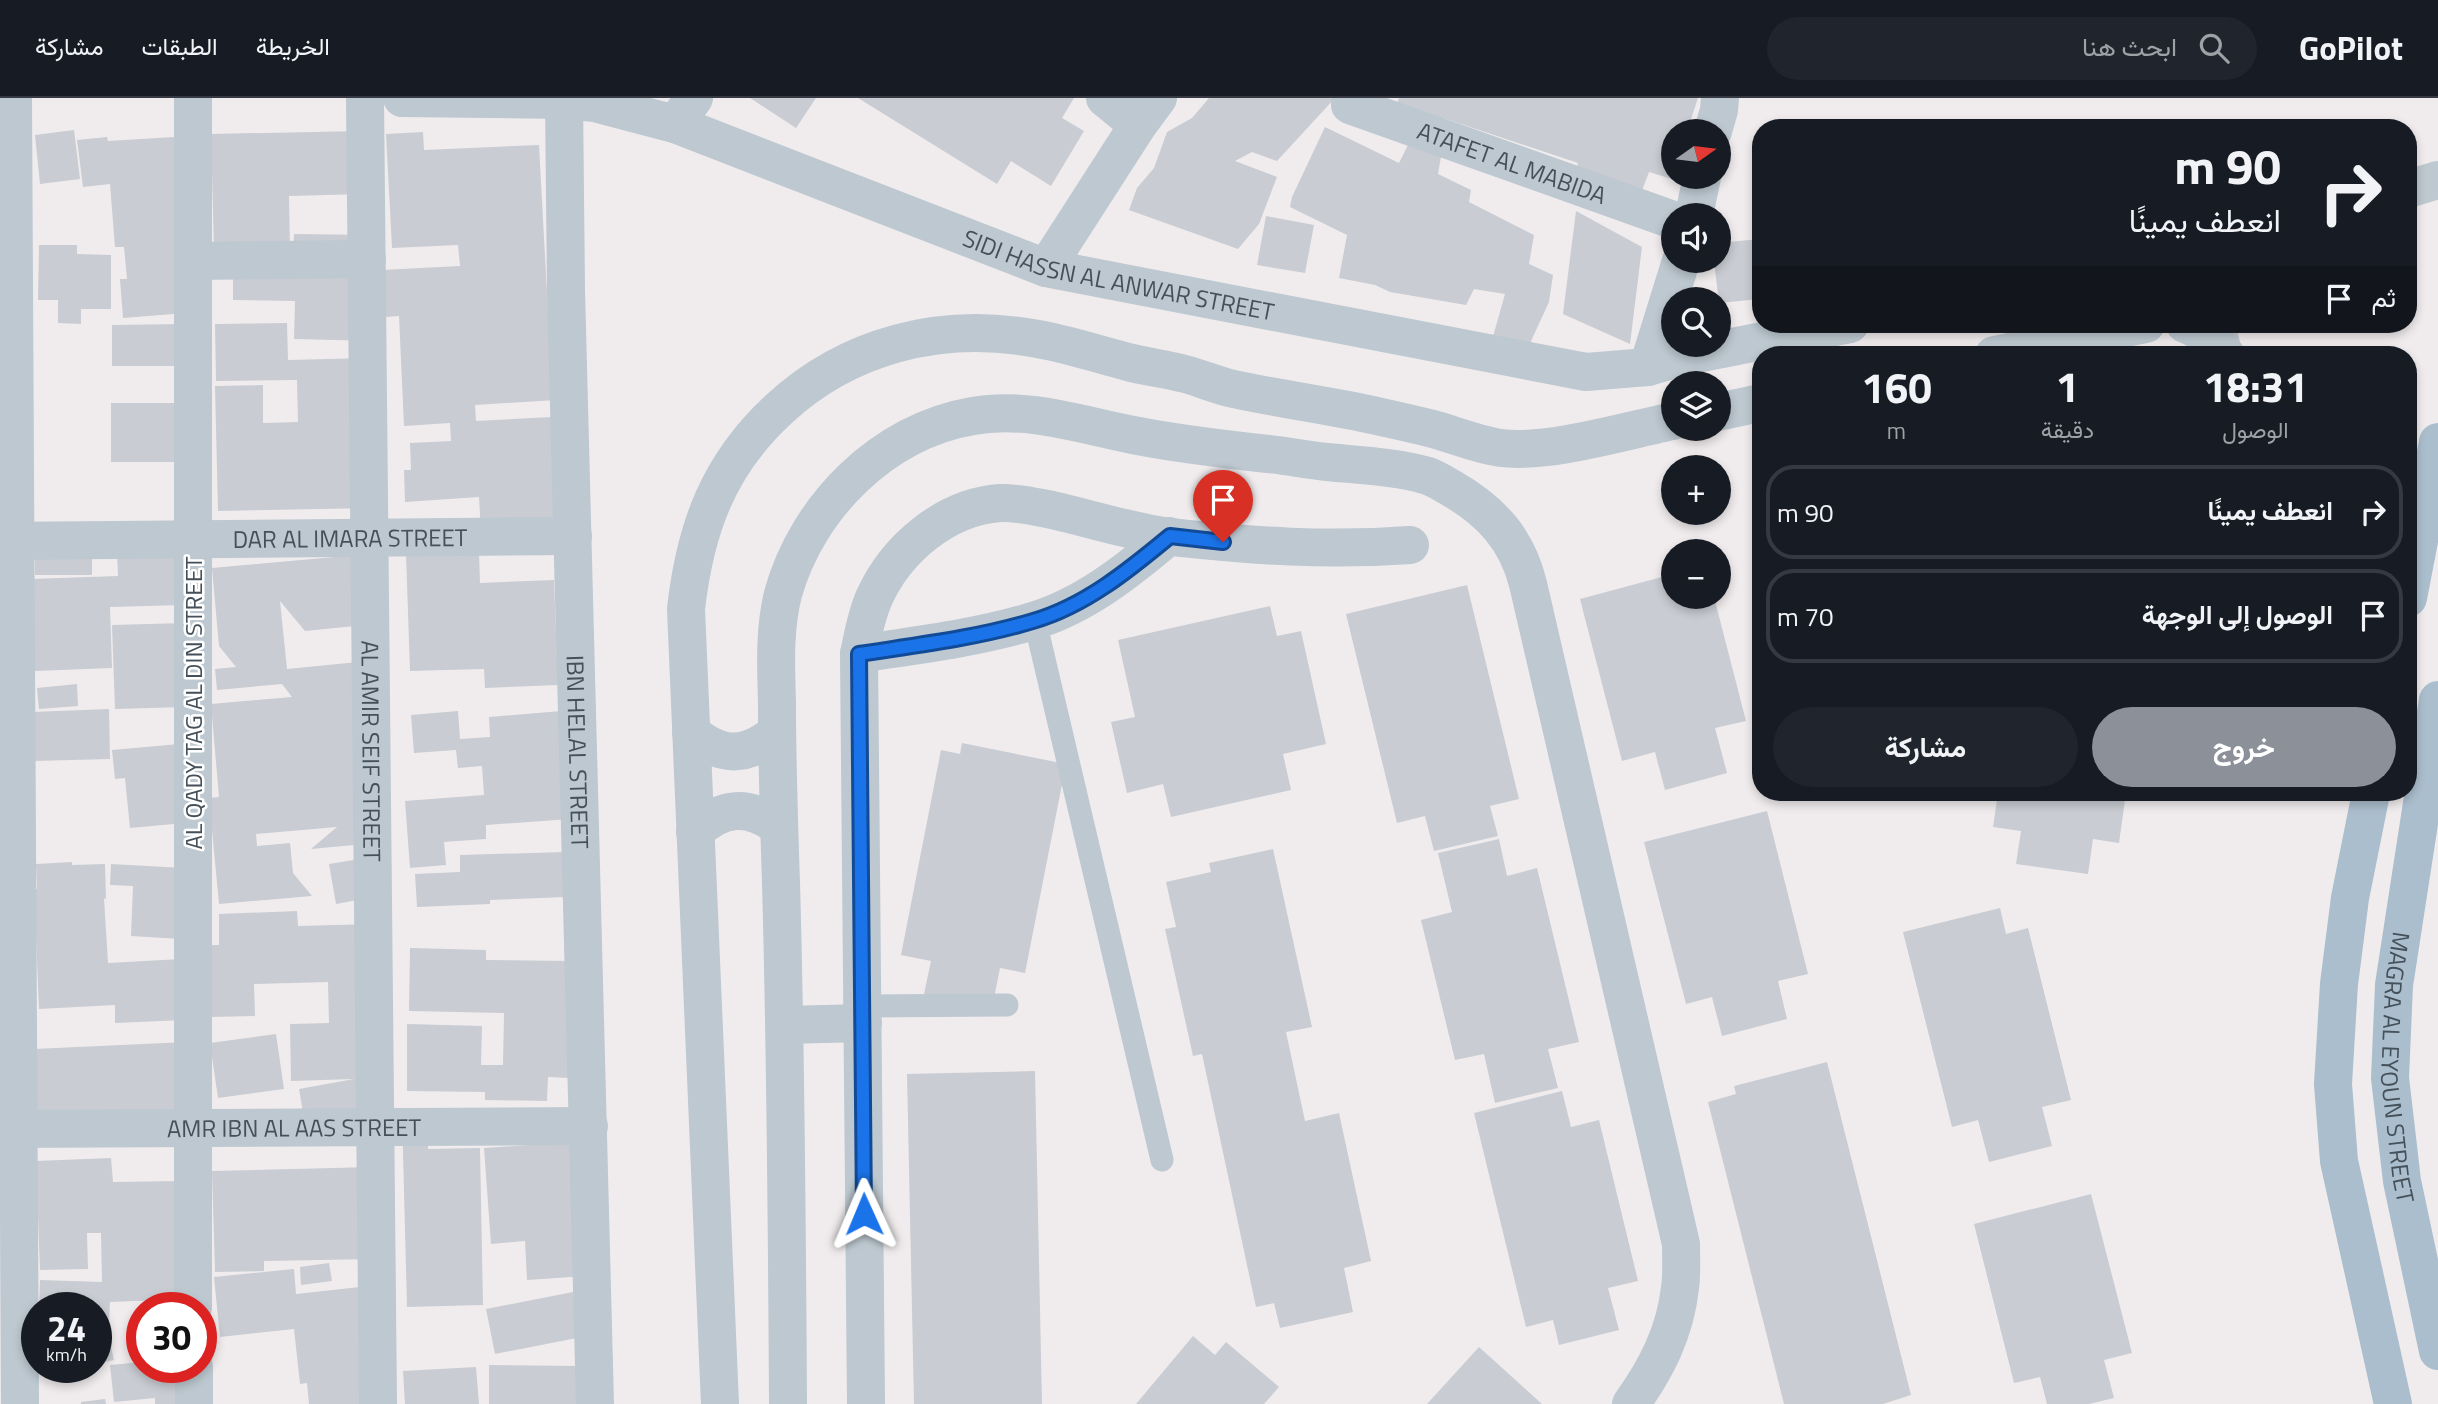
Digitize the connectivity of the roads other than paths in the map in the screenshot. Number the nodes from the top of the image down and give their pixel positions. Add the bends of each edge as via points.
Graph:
1 (13, 98) edge
2 (193, 98) edge
3 (365, 98) edge
4 (402, 98) edge
5 (455, 98) edge
6 (1105, 98) edge
7 (1720, 98) edge
8 (563, 99) edge
9 (1350, 105) dead end
10 (685, 111) edge
11 (1148, 111) edge
12 (1716, 119) edge
13 (2438, 180) edge
14 (2417, 186) edge
15 (1661, 216) edge
16 (367, 259) junction
17 (193, 261) junction
18 (1046, 268) junction
19 (1677, 273) edge
20 (1804, 333) edge
21 (2103, 333) edge
22 (2204, 333) edge
23 (2038, 346) edge
24 (2220, 346) edge
25 (1648, 367) junction
26 (1752, 405) edge
27 (1731, 409) edge
28 (1661, 424) edge
29 (1438, 431) junction
30 (2438, 442) edge
31 (1429, 477) junction
32 (573, 536) junction
33 (1170, 536) junction
34 (370, 538) junction
35 (193, 539) junction
36 (8, 541) edge
37 (1410, 545) dead end
38 (2417, 551) edge
39 (1035, 621) junction
40 (859, 654) junction
41 (2438, 700) edge
42 (691, 732) junction
43 (777, 732) junction
44 (2369, 801) edge
45 (779, 827) junction
46 (695, 832) junction
47 (1007, 1005) dead end
48 (863, 1015) junction
49 (785, 1025) junction
50 (589, 1126) junction
51 (376, 1127) junction
52 (193, 1128) junction
53 (9, 1129) edge
54 (1162, 1160) dead end
55 (193, 1292) edge
56 (2438, 1351) edge
57 (194, 1383) edge
58 (20, 1404) edge
59 (194, 1404) edge
60 (378, 1404) edge
61 (596, 1404) edge
62 (720, 1404) edge
63 (788, 1404) edge
64 (866, 1404) edge
65 (1631, 1404) edge
66 (2393, 1404) edge

1 - 36 street
2 - 17 street, AL QADY TAG AL DIN STREET
3 - 16 street, AL AMIR SEIF STREET
4 - 5 street, SIDI HASSN AL ANWAR STREET
5 - 8 street, SIDI HASSN AL ANWAR STREET
6 - 11 street
7 - 12 street
8 - 10 street, SIDI HASSN AL ANWAR STREET
8 - 32 street, IBN HELAL STREET
9 - 15 street, ATAFET AL MABIDA
10 - 18 street, SIDI HASSN AL ANWAR STREET
11 - 18 street
13 - 14 street
16 - 17 street
16 - 34 street, AL AMIR SEIF STREET
17 - 35 street, AL QADY TAG AL DIN STREET
18 - 25 street, SIDI HASSN AL ANWAR STREET via 1586,372
19 - 25 street
20 - 25 street, SIDI HASSN AL ANWAR STREET
21 - 23 street
22 - 24 street
26 - 27 street
28 - 29 street via 1518,449
29 - 31 street
29 - 42 street via 1229,388 1031,337 948,333 907,339 868,352 796,393 765,422 718,489 701,527 686,609
30 - 38 main road
31 - 43 street via 1218,450 1011,412 972,416 934,427 870,463 839,492 808,535 783,596 776,649
31 - 65 street via 1471,499 1495,520 1522,563 1672,1200 1681,1244 1680,1288 1671,1332 1653,1373
32 - 34 street, DAR AL IMARA STREET
32 - 50 street, IBN HELAL STREET
33 - 37 street via 1303,549
33 - 39 street via 1107,585
33 - 40 street via 1033,506 1000,503 973,508 923,534 894,564 873,599
34 - 35 street, DAR AL IMARA STREET
34 - 51 street, AL AMIR SEIF STREET
35 - 36 street, DAR AL IMARA STREET
35 - 52 street, AL QADY TAG AL DIN STREET
36 - 53 street
39 - 40 street
39 - 54 lane
40 - 48 street
41 - 56 main road, MAGRA AL EYOUN STREET via 2394,985 2390,1078 2402,1181
42 - 43 street via 718,750 734,752 750,750
42 - 46 street
43 - 45 street
44 - 66 main road via 2350,898 2333,1084 2339,1161
45 - 46 street via 767,817 736,810 706,821
45 - 49 street
46 - 62 street
47 - 48 lane
48 - 49 street
48 - 64 street
49 - 63 street
50 - 51 street, AMR IBN AL AAS STREET
50 - 61 street, IBN HELAL STREET
51 - 52 street, AMR IBN AL AAS STREET
51 - 60 street, AL AMIR SEIF STREET
52 - 53 street, AMR IBN AL AAS STREET
52 - 55 street, AL QADY TAG AL DIN STREET
53 - 58 street
57 - 59 street

